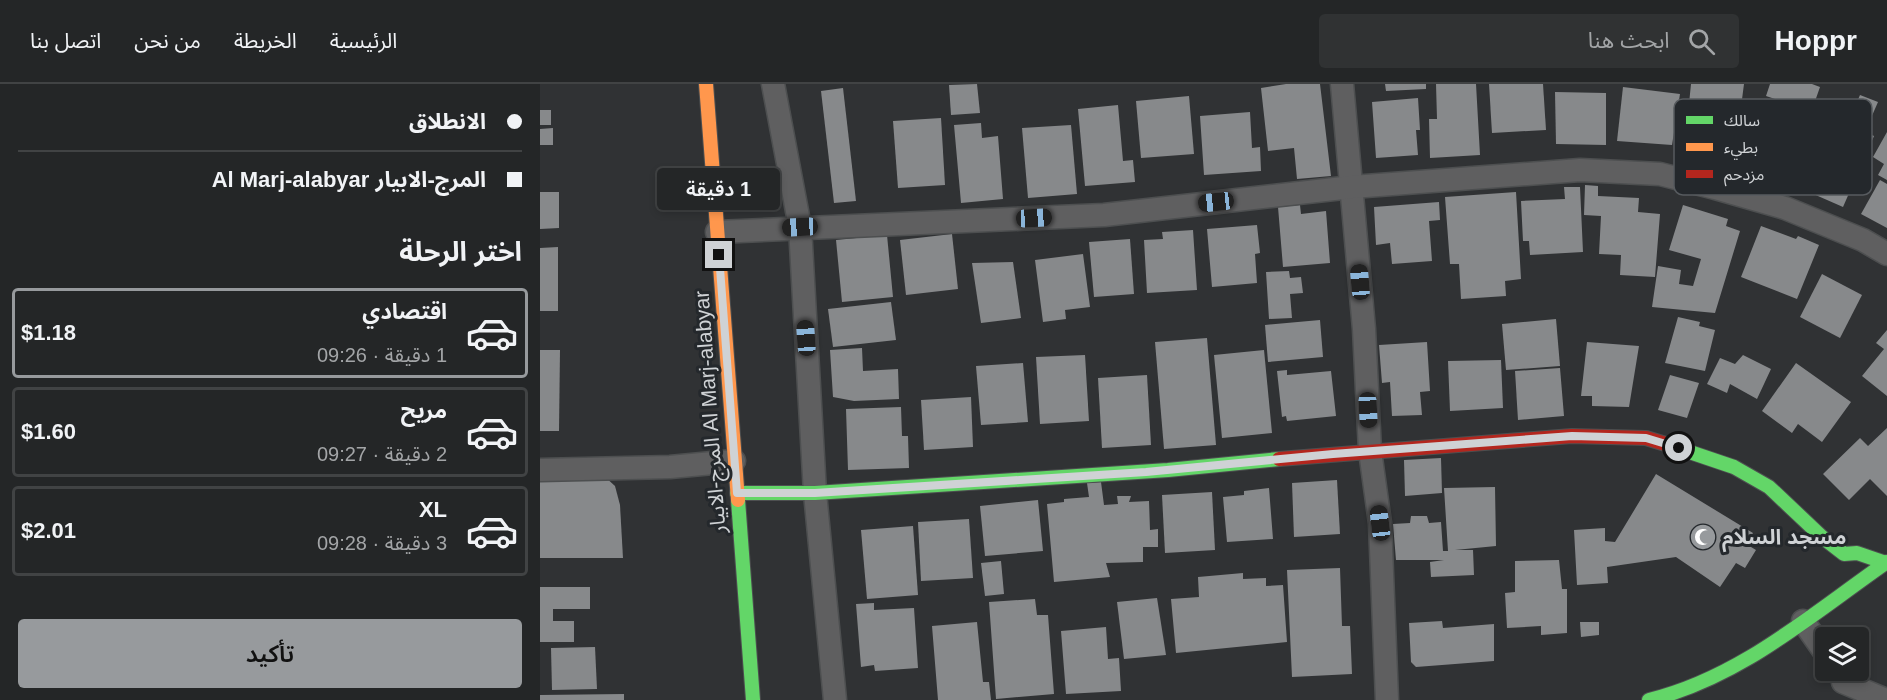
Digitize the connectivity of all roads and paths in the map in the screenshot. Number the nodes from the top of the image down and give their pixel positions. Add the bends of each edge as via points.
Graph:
1 (706, 84) edge
2 (773, 84) edge
3 (1342, 84) edge
4 (1674, 178) edge
5 (1352, 187) junction
6 (1737, 195) edge
7 (800, 227) junction
8 (717, 232) junction
9 (1887, 254) edge
10 (1370, 451) junction
11 (734, 460) junction
12 (540, 470) edge
13 (737, 493) junction
14 (815, 493) junction
15 (1886, 562) edge
16 (1803, 621) junction
17 (1815, 638) edge
18 (1844, 684) edge
19 (753, 700) edge
20 (835, 700) edge
21 (1386, 700) edge
22 (1649, 700) edge
23 (1886, 700) edge

1 - 8 street, المرج-الابيار Al Marj-alabyar
2 - 7 street
3 - 5 street
4 - 5 street via 1580,170
5 - 7 street via 1104,214
5 - 10 street
6 - 9 street via 1785,208
7 - 8 street
7 - 14 street
8 - 11 street, المرج-الابيار Al Marj-alabyar
10 - 14 street via 1168,470
10 - 15 street via 1572,436 1646,438 1734,467 1769,487 1845,554 1857,553
10 - 21 street via 1380,523
11 - 12 street via 670,467
11 - 13 street, المرج-الابيار Al Marj-alabyar
13 - 14 street
13 - 19 street, المرج-الابيار Al Marj-alabyar
14 - 20 street
15 - 16 street
16 - 17 street
16 - 22 street via 1702,683
18 - 23 street

